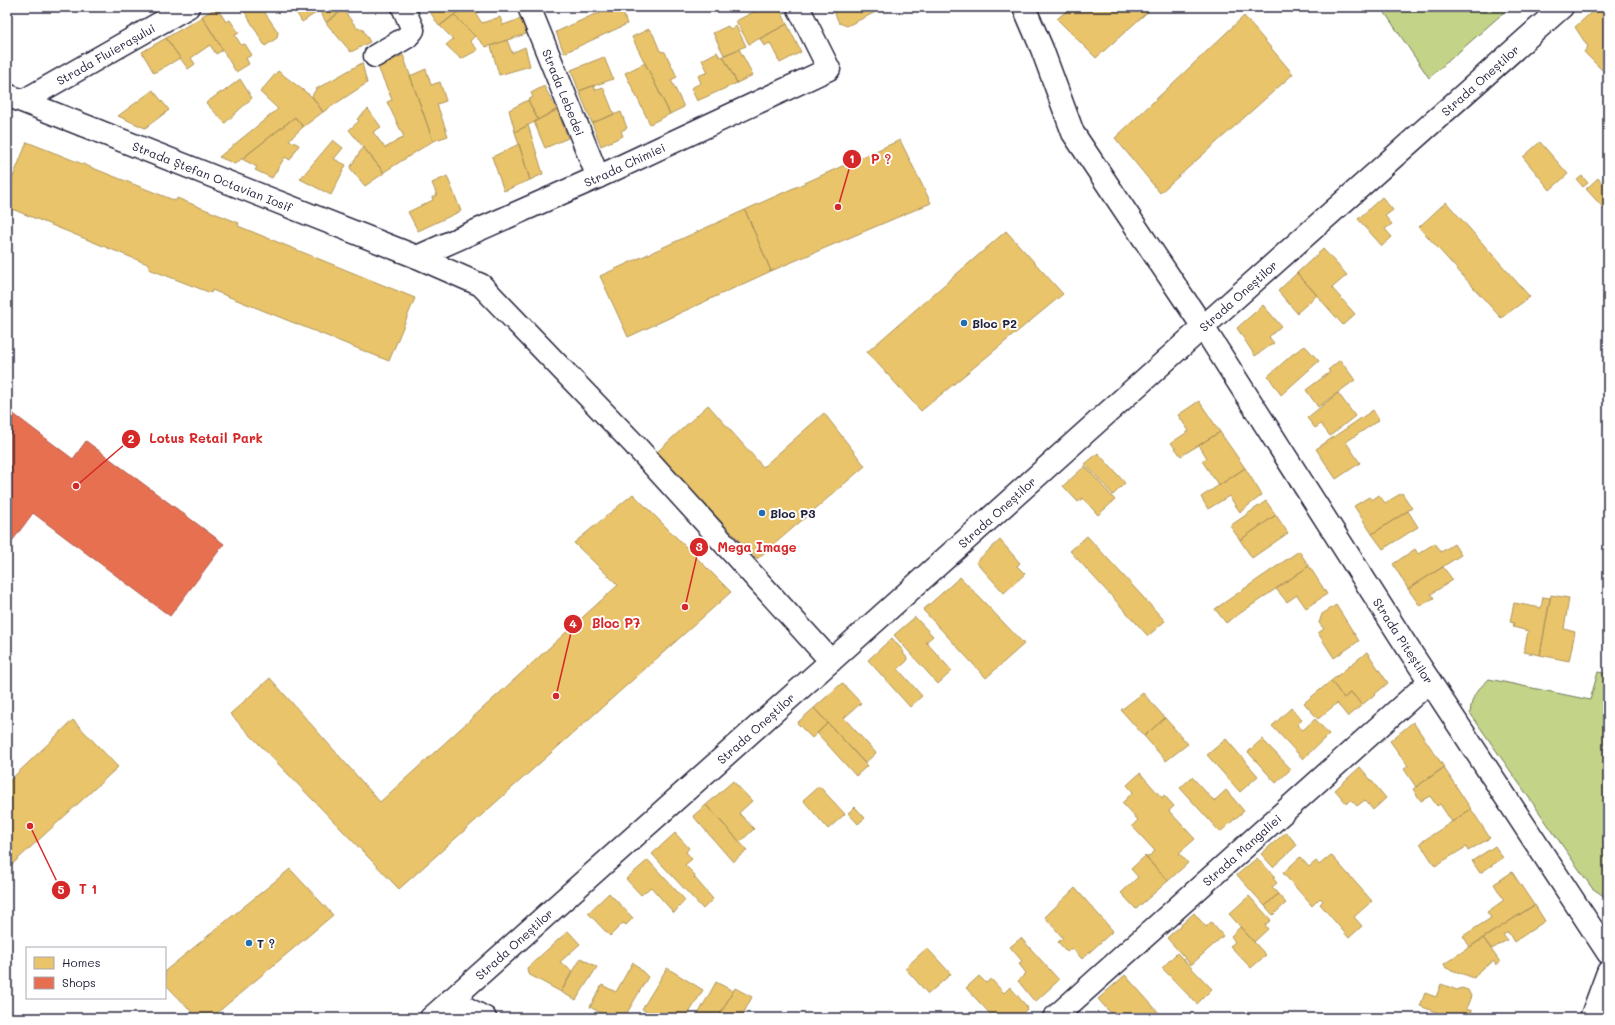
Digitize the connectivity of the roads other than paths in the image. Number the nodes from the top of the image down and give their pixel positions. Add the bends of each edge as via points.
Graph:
1 (188, 7) edge
2 (403, 7) edge
3 (529, 7) edge
4 (798, 7) edge
5 (1024, 7) edge
6 (1562, 7) edge
7 (375, 56) dead end
8 (15, 98) edge
9 (598, 177) junction
10 (418, 257) junction
11 (1202, 327) junction
12 (832, 661) junction
13 (1430, 681) junction
14 (1608, 953) edge
15 (1608, 972) edge
16 (451, 1000) junction
17 (431, 1018) edge
18 (485, 1018) edge
19 (1054, 1018) edge
20 (1591, 1018) edge

1 - 8 street, Strada Fluierașului
2 - 7 street via 413,30 407,37
3 - 9 street, Strada Lebedei
4 - 9 street, Strada Chimiei via 829,69
5 - 11 street, Strada Piteștilor via 1073,133
6 - 11 street, Strada Oneștilor
8 - 10 street, Strada Ștefan Octavian Iosif
9 - 10 street, Strada Chimiei
10 - 12 street, Strada Ștefan Octavian Iosif via 482,285 628,437
11 - 12 street, Strada Oneștilor
11 - 13 street, Strada Piteștilor
12 - 16 street, Strada Oneștilor
13 - 14 street, Strada Piteștilor
13 - 19 street, Strada Mangaliei
15 - 20 street
16 - 17 street, Strada Oneștilor
16 - 18 street

